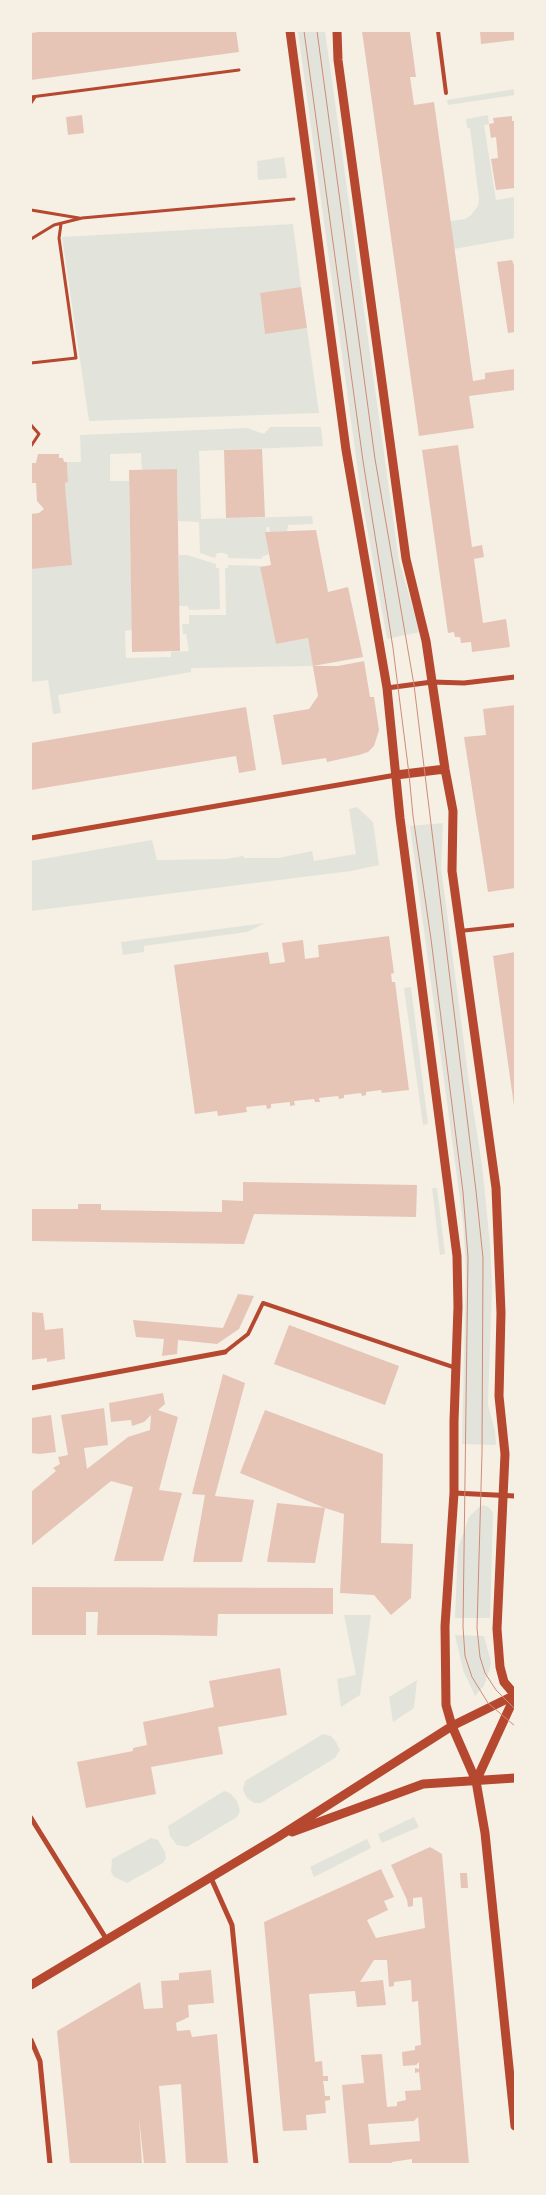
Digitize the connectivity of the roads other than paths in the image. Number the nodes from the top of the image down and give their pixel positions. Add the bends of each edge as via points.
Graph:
1 (290, 31) edge
2 (337, 31) edge
3 (438, 31) edge
4 (446, 93) dead end
5 (515, 677) edge
6 (432, 682) junction
7 (387, 688) junction
8 (445, 769) junction
9 (396, 775) junction
10 (31, 838) edge
11 (515, 925) edge
12 (460, 932) junction
13 (225, 1352) joint
14 (456, 1368) junction
15 (31, 1388) edge
16 (454, 1493) junction
17 (504, 1496) junction
18 (515, 1496) edge
19 (515, 1695) edge
20 (452, 1726) junction
21 (515, 1778) edge
22 (476, 1781) junction
23 (31, 1818) edge
24 (278, 1837) junction
25 (211, 1878) junction
26 (107, 1941) junction
27 (31, 1985) edge
28 (31, 2040) edge
29 (515, 2126) edge
30 (50, 2164) edge
31 (256, 2164) edge

1 - 7 street via 346,450
2 - 6 street via 338,60 406,559 426,641
3 - 4 lane
5 - 6 street via 464,683
6 - 7 street
6 - 8 street
7 - 9 street
8 - 9 street
8 - 12 street via 453,811 452,871
9 - 10 street
9 - 14 street via 456,1247
11 - 12 lane
12 - 17 street via 496,1188 501,1313 498,1396 505,1454
13 - 14 lane via 248,1334 263,1303
13 - 15 street
14 - 16 street
16 - 17 street
16 - 20 street via 445,1626 446,1705
17 - 18 street
17 - 19 street via 497,1629 504,1682
19 - 20 street
19 - 22 street
20 - 22 street
20 - 24 street
21 - 22 street
22 - 24 street via 423,1784
22 - 29 street via 485,1833
23 - 26 street
24 - 25 street
25 - 26 street
25 - 31 street via 232,1925
26 - 27 street
28 - 30 street via 40,2061

